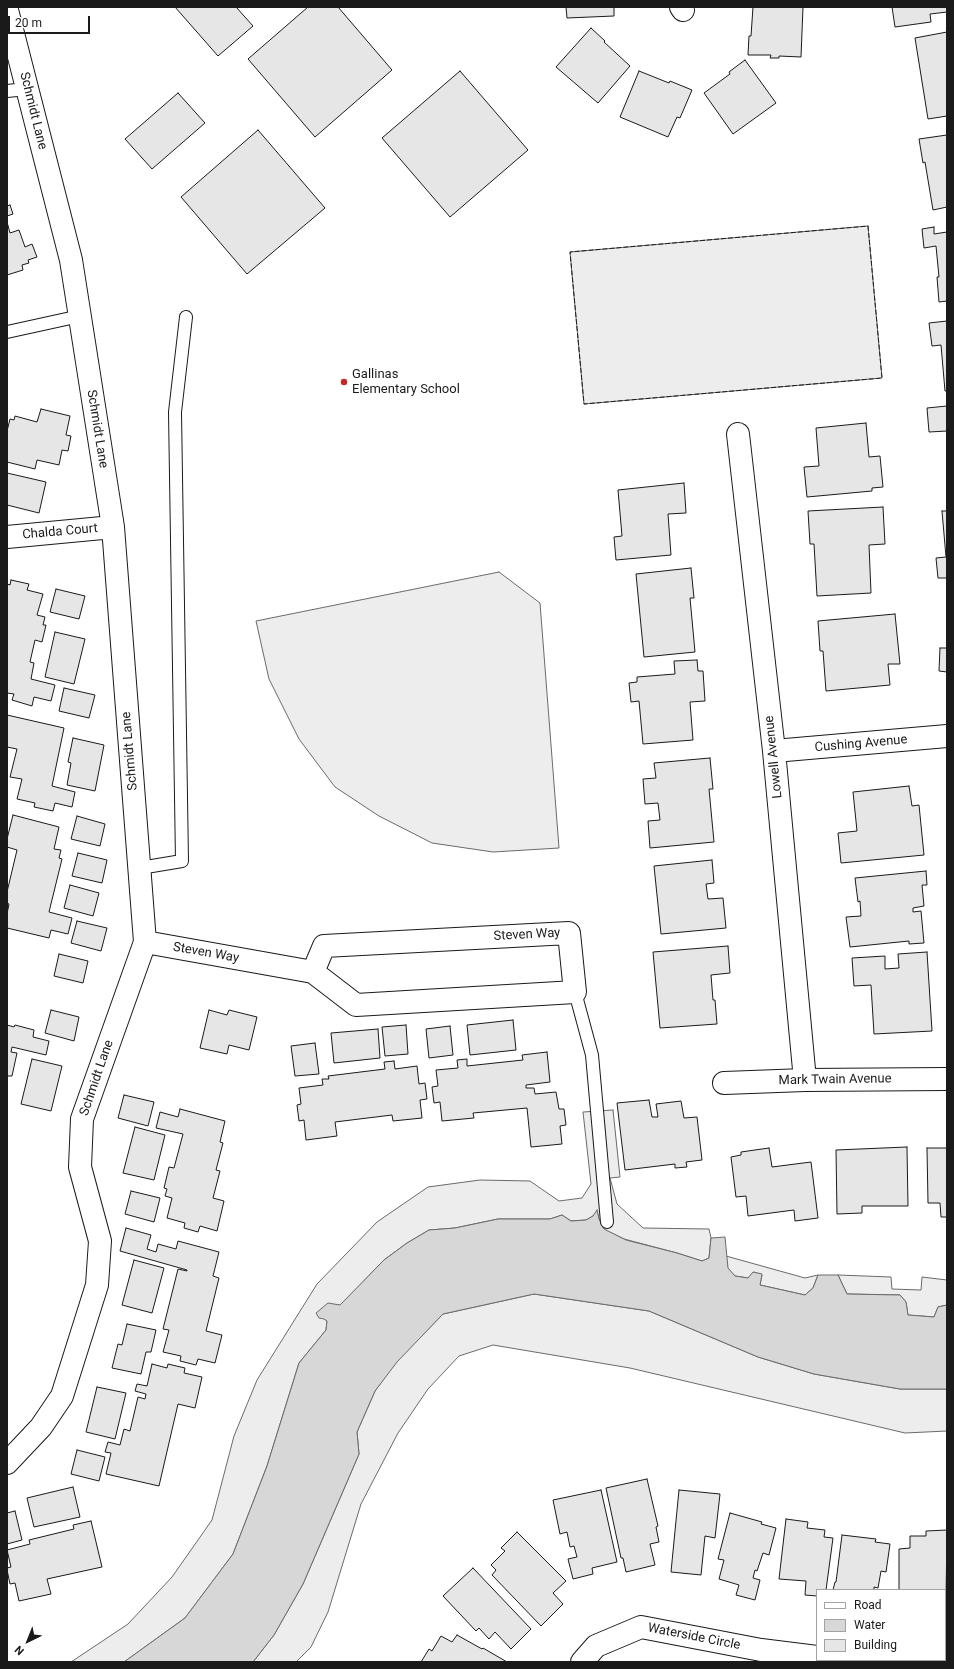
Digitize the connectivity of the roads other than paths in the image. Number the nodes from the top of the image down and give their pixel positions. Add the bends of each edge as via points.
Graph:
1 (7, 10) edge
2 (17, 90) edge
3 (80, 316) junction
4 (186, 317) dead end
5 (7, 332) edge
6 (738, 434) dead end
7 (113, 527) junction
8 (7, 537) edge
9 (947, 736) edge
10 (774, 751) junction
11 (140, 868) junction
12 (145, 942) junction
13 (313, 972) junction
14 (575, 992) junction
15 (947, 1079) edge
16 (805, 1080) junction
17 (724, 1083) dead end
18 (607, 1222) dead end
19 (7, 1464) edge
20 (816, 1657) edge
21 (582, 1662) edge

1 - 2 street, Schmidt Lane
2 - 3 street, Schmidt Lane via 71,260
3 - 5 lane
3 - 7 street, Schmidt Lane
4 - 11 lane via 175,412 182,861
6 - 10 street, Lowell Avenue
7 - 8 street, Chalda Court
7 - 11 street, Schmidt Lane
9 - 10 street, Cushing Avenue
10 - 16 street, Lowell Avenue
11 - 12 street, Schmidt Lane
12 - 13 street, Steven Way
12 - 19 street, Schmidt Lane via 82,1119 80,1167 100,1241 97,1285 62,1396 41,1427
13 - 14 street, Steven Way via 356,1005
13 - 14 street, Steven Way via 324,946 569,933
14 - 18 lane via 592,1055
15 - 16 street, Mark Twain Avenue
16 - 17 street, Mark Twain Avenue
20 - 21 street, Waterside Circle via 761,1650 641,1627 596,1646

